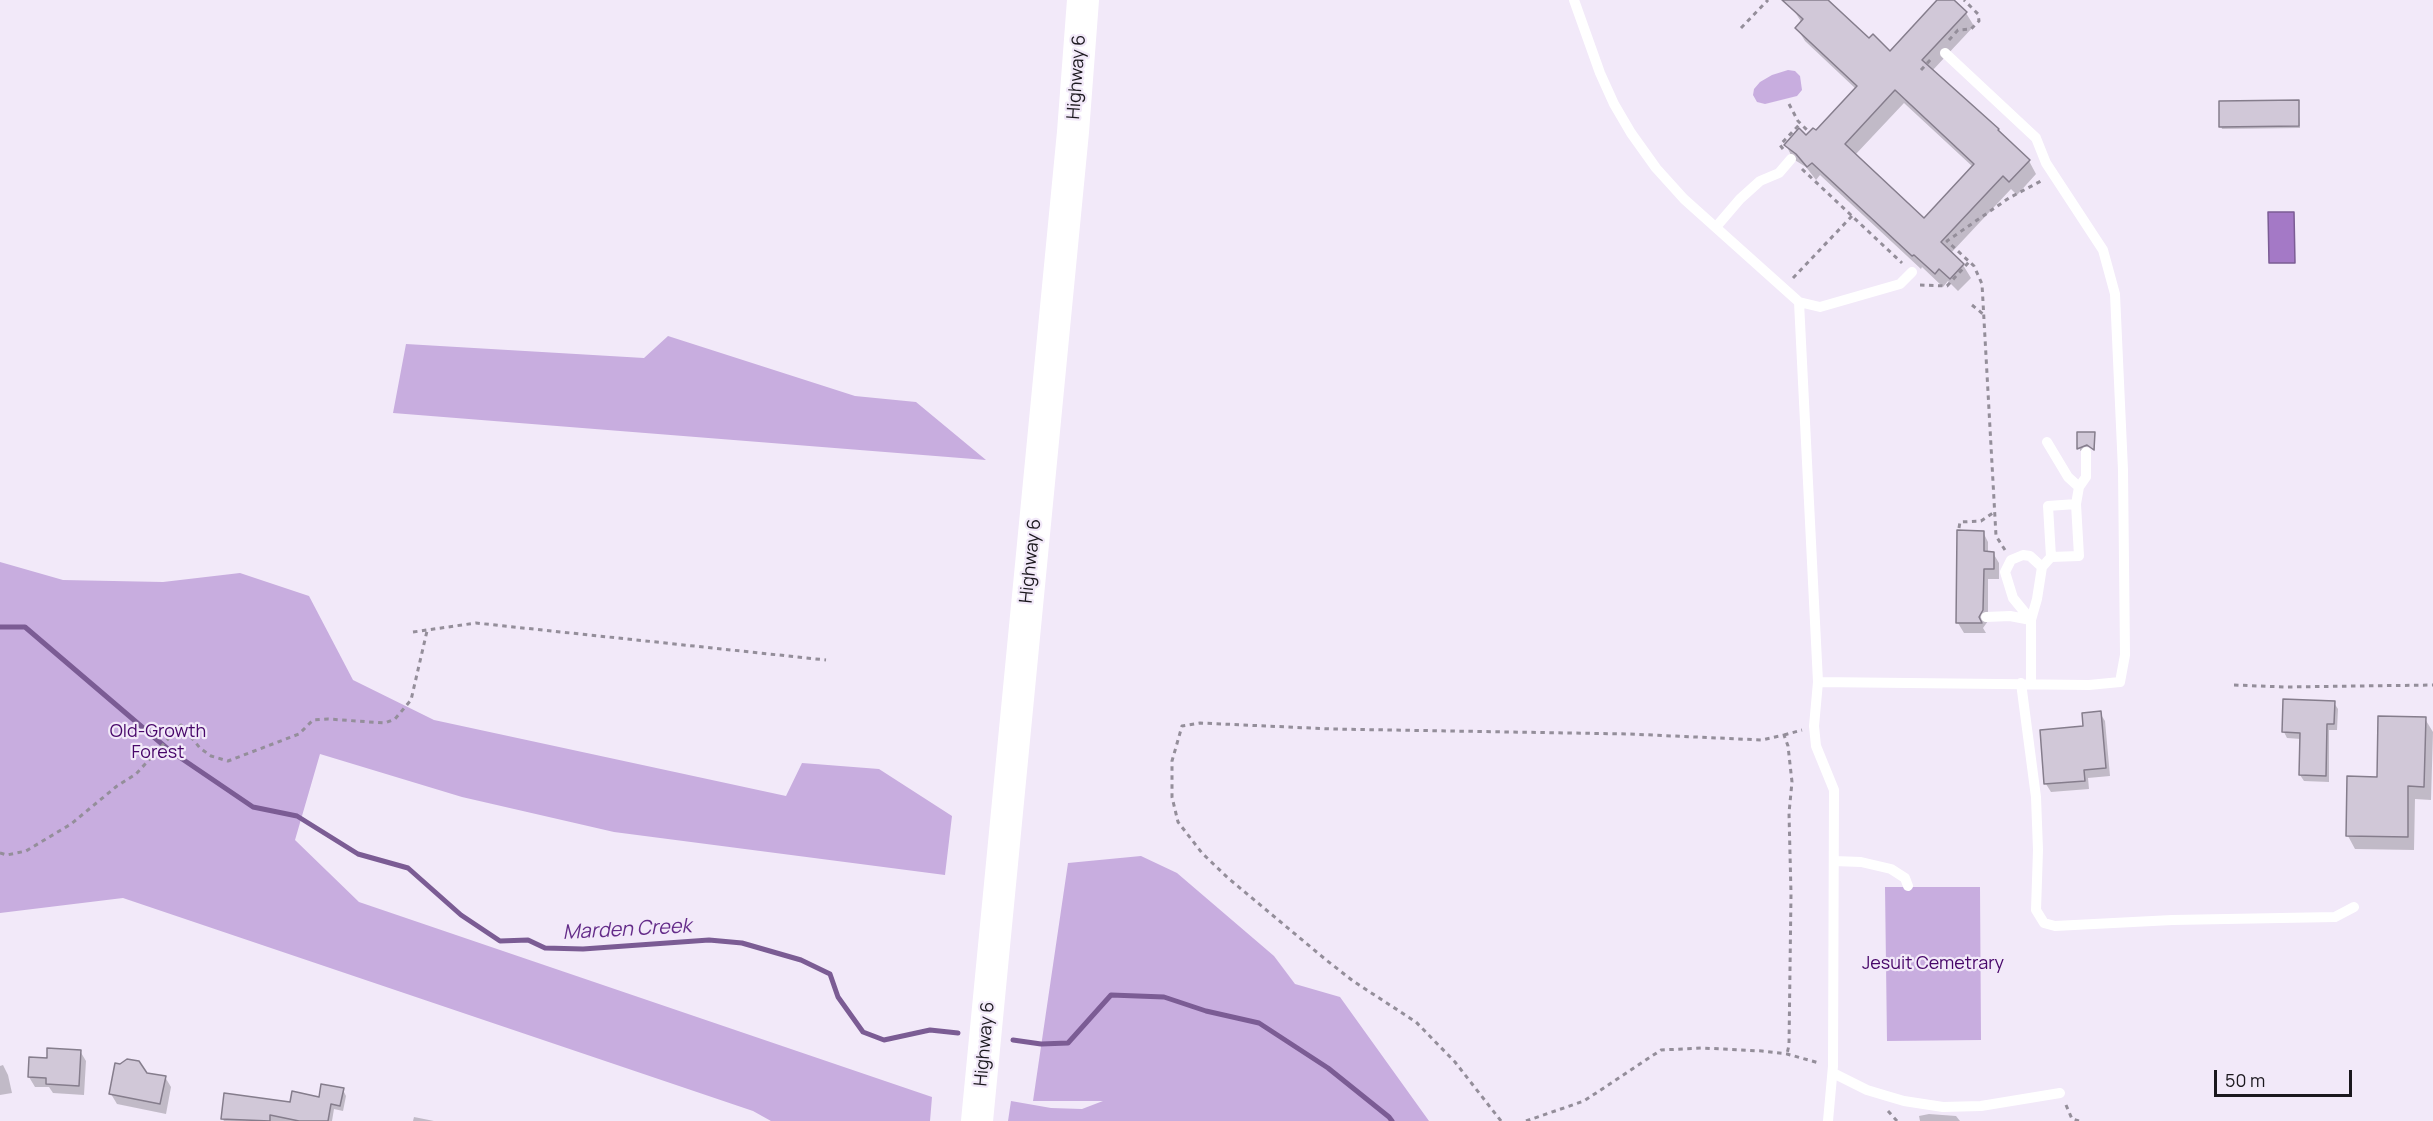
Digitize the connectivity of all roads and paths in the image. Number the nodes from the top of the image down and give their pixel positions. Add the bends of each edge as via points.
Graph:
1 (1083, 0) edge
2 (1574, 0) edge
3 (1768, 0) edge
4 (1964, 0) edge
5 (1741, 28) dead end
6 (1942, 51) junction
7 (1921, 70) dead end
8 (1789, 104) dead end
9 (1800, 124) junction
10 (1808, 131) dead end
11 (1783, 148) dead end
12 (1795, 162) joint
13 (2053, 174) junction
14 (1852, 216) junction
15 (1716, 227) junction
16 (1899, 260) dead end
17 (1970, 262) junction
18 (1912, 272) dead end
19 (1795, 276) dead end
20 (1900, 284) junction
21 (1799, 302) junction
22 (1972, 304) dead end
23 (1983, 314) junction
24 (2047, 442) dead end
25 (2086, 452) dead end
26 (2079, 487) junction
27 (2076, 504) junction
28 (1994, 512) junction
29 (1959, 528) dead end
30 (2051, 557) junction
31 (2011, 560) junction
32 (2042, 567) junction
33 (1986, 617) dead end
34 (2031, 620) junction
35 (427, 631) junction
36 (413, 633) dead end
37 (826, 660) dead end
38 (1818, 682) junction
39 (2026, 683) junction
40 (2234, 685) dead end
41 (2433, 685) edge
42 (0, 853) edge
43 (1834, 861) junction
44 (1908, 886) dead end
45 (2354, 907) dead end
46 (1787, 1054) junction
47 (1833, 1070) junction
48 (2060, 1093) dead end
49 (1889, 1113) dead end
50 (2073, 1119) dead end
51 (977, 1121) edge
52 (1501, 1121) edge
53 (1526, 1121) edge
54 (1828, 1121) edge
55 (1897, 1121) edge
56 (2079, 1121) edge

1 - 51 main road, Highway 6
2 - 15 lane via 1600,73 1631,133 1684,199
3 - 5 path
4 - 6 path via 1978,14 1979,21 1971,29 1958,30
6 - 7 path
6 - 13 lane via 2036,138
8 - 9 path
9 - 10 path
9 - 11 path via 1780,145
12 - 14 path
12 - 15 lane via 1760,181
13 - 17 path via 2009,198 1947,241
13 - 39 lane via 2103,250 2115,294 2123,470 2125,655 2120,682
14 - 16 path
14 - 19 path
15 - 21 lane
17 - 20 path via 1947,286
17 - 23 path via 1979,274
18 - 20 lane
20 - 21 lane via 1820,307
21 - 38 lane
22 - 23 path
23 - 28 path
24 - 26 lane via 2068,477
25 - 26 lane via 2085,477
26 - 27 lane
27 - 30 lane via 2048,506
27 - 30 lane via 2079,556
28 - 29 path via 1981,521 1960,522
28 - 31 path via 1996,536
30 - 32 lane
31 - 32 lane via 2030,556
31 - 34 lane via 2006,579 2013,598
32 - 34 lane
33 - 34 lane
34 - 39 lane
35 - 36 path
35 - 37 path via 476,623
35 - 42 path via 411,700 395,719 385,723 313,720 299,735 228,761 200,748 181,725 136,774 71,824 26,851
38 - 39 lane
38 - 43 lane via 1814,726 1816,746 1834,790
39 - 45 lane via 2036,797 2036,910 2044,923 2055,926 2335,917
40 - 41 path
43 - 44 lane via 1891,869 1905,878
43 - 47 lane
46 - 47 path
46 - 52 path via 1792,782 1784,735 1762,740 1200,723 1182,726 1172,760 1172,797 1178,822 1202,853 1325,959 1416,1022 1455,1062
46 - 53 path via 1702,1048 1661,1050 1584,1101
47 - 48 lane via 1867,1090 1942,1107 1981,1106
47 - 54 lane
49 - 55 path
50 - 56 path

